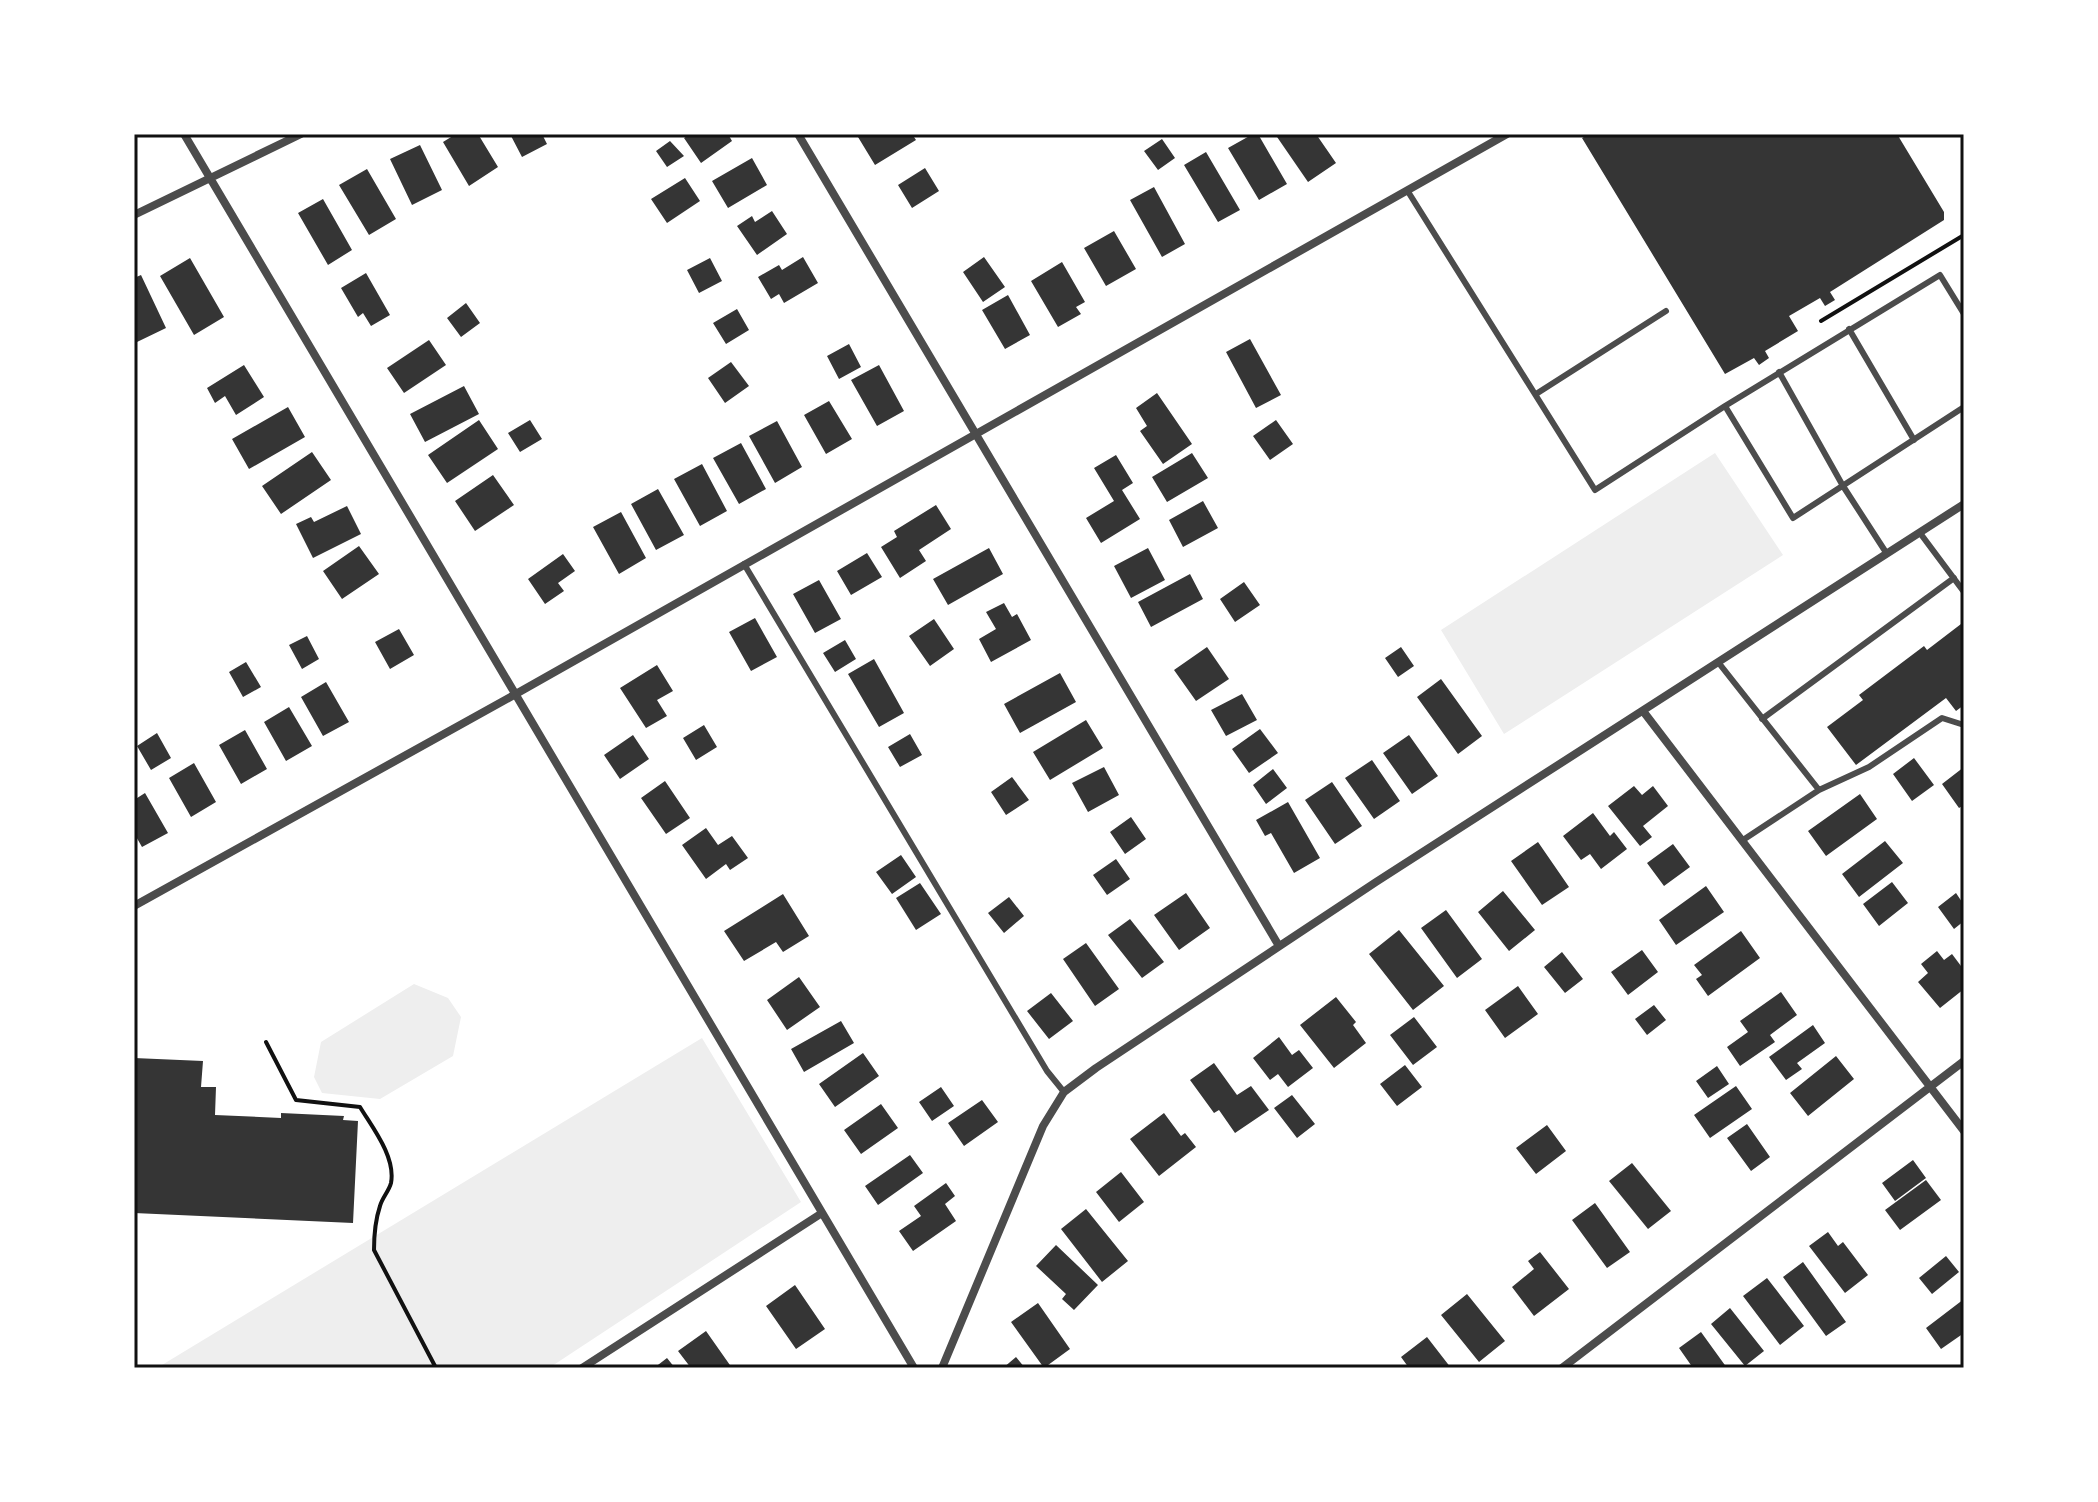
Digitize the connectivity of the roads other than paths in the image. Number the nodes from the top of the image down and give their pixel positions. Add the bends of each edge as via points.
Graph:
1 (184, 134) edge
2 (301, 134) edge
3 (798, 134) edge
4 (1507, 134) edge
5 (210, 178) junction
6 (1407, 190) junction
7 (134, 215) edge
8 (1666, 311) dead end
9 (1964, 314) edge
10 (1849, 329) junction
11 (1779, 372) junction
12 (1536, 394) junction
13 (1725, 406) junction
14 (1964, 407) edge
15 (974, 433) junction
16 (1914, 440) junction
17 (1843, 486) junction
18 (1964, 504) edge
19 (1920, 533) junction
20 (1887, 554) junction
21 (744, 564) junction
22 (1954, 578) junction
23 (1964, 592) edge
24 (1718, 662) junction
25 (514, 695) junction
26 (1643, 711) junction
27 (1762, 719) junction
28 (1964, 725) edge
29 (1819, 790) junction
30 (1743, 840) junction
31 (134, 906) edge
32 (1279, 946) junction
33 (1964, 1061) edge
34 (1930, 1087) junction
35 (1064, 1092) junction
36 (1964, 1131) edge
37 (822, 1213) junction
38 (582, 1368) edge
39 (914, 1368) edge
40 (942, 1368) edge
41 (1562, 1368) edge

1 - 5 street
2 - 5 street
3 - 15 street
4 - 6 street
5 - 7 street
5 - 25 street
6 - 12 lane
6 - 15 street
8 - 12 lane
9 - 10 lane via 1940,275
10 - 11 lane
10 - 16 lane
11 - 13 lane
11 - 17 lane
12 - 13 lane via 1595,490
13 - 17 lane via 1793,518
14 - 16 lane
15 - 21 street
15 - 32 street
16 - 17 lane
17 - 20 lane
18 - 19 street
19 - 20 street
19 - 22 lane
20 - 24 street
21 - 25 street
21 - 35 lane
22 - 23 lane
22 - 27 lane
24 - 26 street
24 - 27 lane
25 - 31 street
25 - 37 street
26 - 30 street
26 - 32 street
27 - 29 lane
28 - 29 lane via 1942,718 1869,767
29 - 30 lane
30 - 34 street
32 - 35 street
33 - 34 street
34 - 36 street
34 - 41 street
35 - 40 street via 1043,1126
37 - 38 street
37 - 39 street

